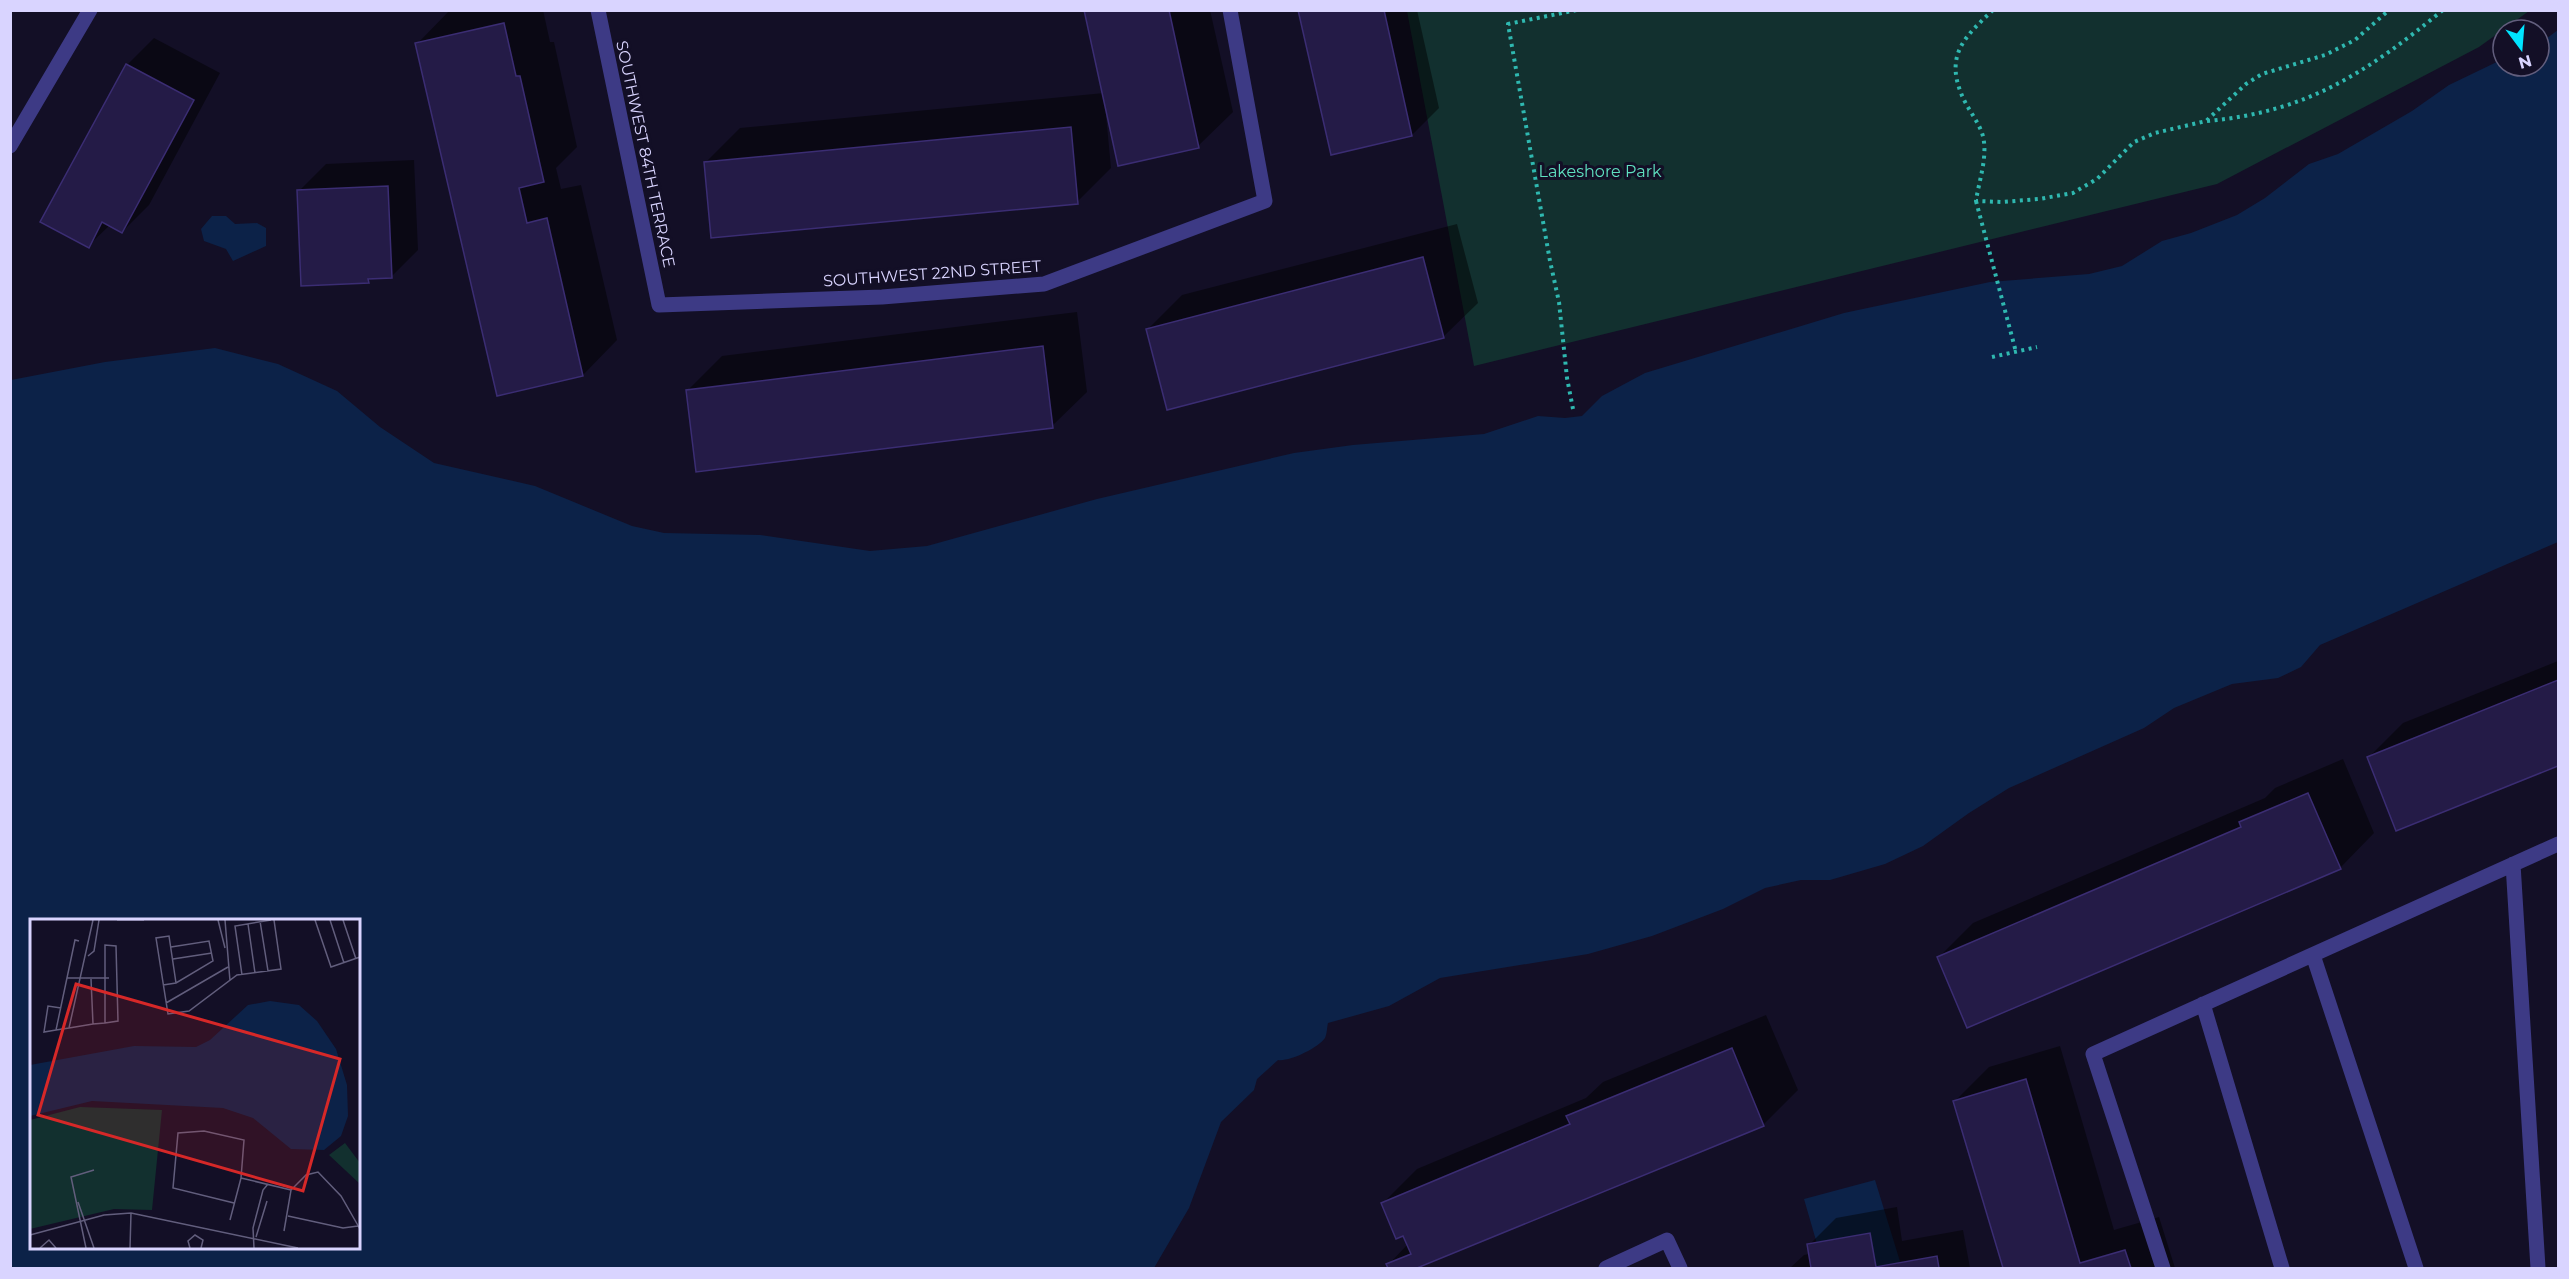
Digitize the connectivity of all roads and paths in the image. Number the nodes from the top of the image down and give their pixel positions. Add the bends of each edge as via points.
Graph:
1 (90, 10) edge
2 (598, 10) edge
3 (1230, 10) edge
4 (1577, 10) edge
5 (1993, 10) edge
6 (2389, 10) edge
7 (2443, 10) edge
8 (2206, 121) junction
9 (10, 146) edge
10 (1976, 201) junction
11 (659, 305) joint
12 (2037, 347) dead end
13 (2016, 352) junction
14 (1992, 357) dead end
15 (1573, 409) dead end
16 (2559, 844) edge
17 (2513, 864) junction
18 (2313, 955) junction
19 (2203, 1004) junction
20 (1606, 1269) edge
21 (1680, 1269) edge
22 (2163, 1269) edge
23 (2282, 1269) edge
24 (2416, 1269) edge
25 (2538, 1269) edge

1 - 9 street
2 - 11 street, SOUTHWEST 84TH TERRACE
3 - 11 street, SOUTHWEST 22ND STREET via 1265,201 1044,284 882,297
4 - 15 path via 1508,24 1559,302
5 - 10 path via 1964,39 1956,55 1960,92 1983,134 1985,154
6 - 8 path via 2355,40 2325,55 2262,74
7 - 8 path via 2393,51 2348,80 2306,100 2269,111
8 - 10 path via 2134,142 2097,179 2073,193 2039,199
10 - 13 path
12 - 13 path
13 - 14 path
16 - 17 street
17 - 18 street
17 - 25 street
18 - 19 street
18 - 24 street
19 - 22 street via 2093,1054
19 - 23 street
20 - 21 street via 1667,1240

